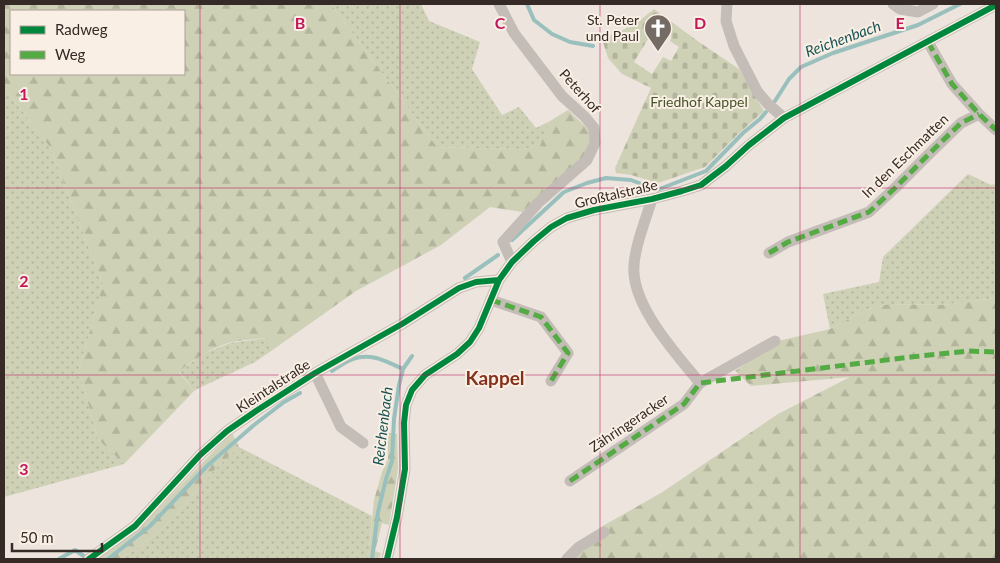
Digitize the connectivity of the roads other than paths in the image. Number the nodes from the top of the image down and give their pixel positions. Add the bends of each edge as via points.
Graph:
1 (499, 4) edge
2 (726, 4) edge
3 (893, 4) edge
4 (933, 4) edge
5 (996, 5) edge
6 (928, 42) junction
7 (979, 114) junction
8 (784, 118) junction
9 (996, 130) edge
10 (652, 199) junction
11 (769, 253) dead end
12 (509, 255) junction
13 (500, 280) junction
14 (491, 300) junction
15 (775, 341) dead end
16 (315, 373) junction
17 (551, 381) dead end
18 (700, 383) junction
19 (363, 443) dead end
20 (570, 481) dead end
21 (604, 532) dead end
22 (92, 557) edge
23 (387, 559) edge
24 (567, 559) edge

1 - 12 street, Peterhof via 514,33 562,96 594,128 595,143 587,160 539,202 503,242
2 - 8 street via 726,21 734,46 757,90
3 - 4 street via 900,9 918,12
5 - 6 street, Großtalstraße
6 - 7 street via 952,84
6 - 8 street, Großtalstraße
7 - 9 street
7 - 11 street, In den Eschmatten via 961,123 869,212 788,242
8 - 10 street, Großtalstraße via 701,185
10 - 12 street, Großtalstraße via 567,218
10 - 18 street via 634,261 639,296 662,337
12 - 13 street, Großtalstraße
13 - 14 street, Großtalstraße
13 - 16 street, Kleintalstraße via 476,282 459,288
14 - 17 street via 541,316 568,353
14 - 23 street, Großtalstraße via 470,342 412,390 404,423 405,469
15 - 18 street, Zähringeracker
16 - 19 street via 341,427
16 - 22 street, Kleintalstraße via 227,431 200,455 135,526
18 - 20 street, Zähringeracker via 684,404
21 - 24 street via 579,547

